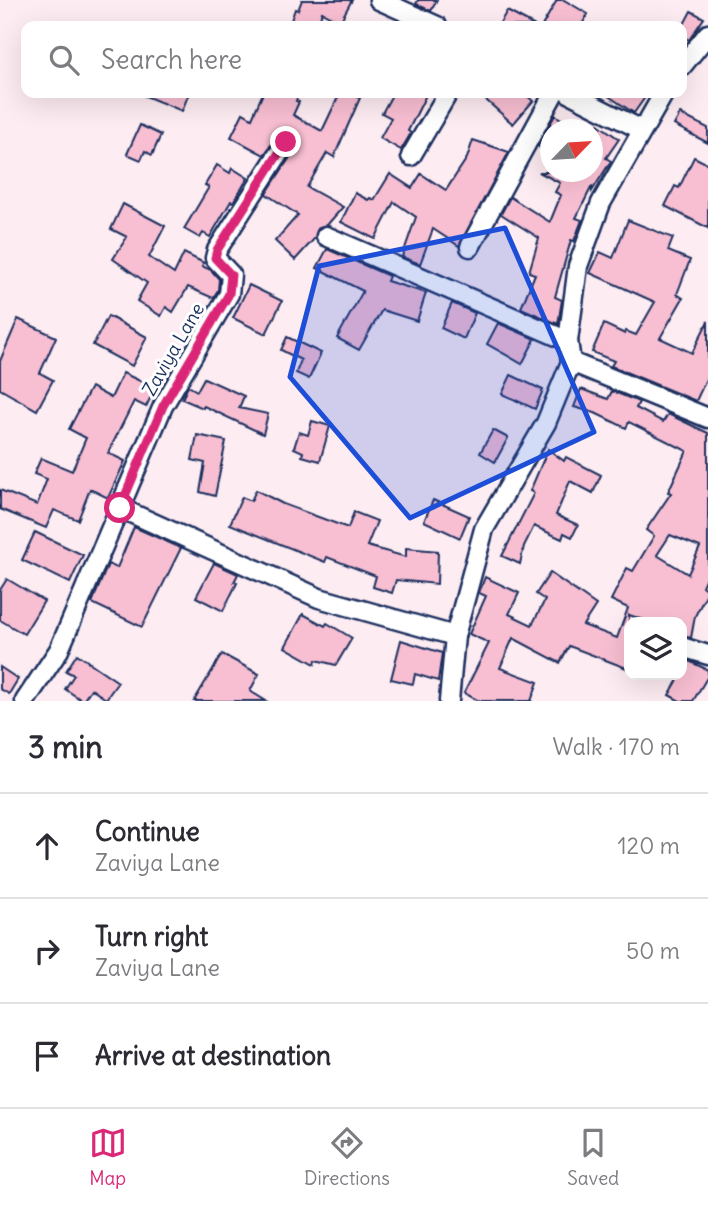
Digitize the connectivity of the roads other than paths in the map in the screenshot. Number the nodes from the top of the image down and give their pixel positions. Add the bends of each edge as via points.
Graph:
1 (379, 0) edge
2 (426, 21) edge
3 (708, 34) edge
4 (687, 60) edge
5 (445, 98) edge
6 (551, 98) edge
7 (579, 98) edge
8 (661, 98) edge
9 (642, 130) junction
10 (286, 142) dead end
11 (411, 156) dead end
12 (327, 236) dead end
13 (470, 247) dead end
14 (568, 341) junction
15 (571, 362) junction
16 (708, 418) edge
17 (120, 508) junction
18 (455, 636) junction
19 (687, 649) edge
20 (708, 655) edge
21 (25, 701) edge
22 (449, 701) edge

1 - 2 street
3 - 4 street
5 - 11 street
6 - 13 street
7 - 9 street
8 - 9 street
9 - 14 street via 601,203 578,266
10 - 17 street, Zaviya Lane via 217,250 215,258 231,275 229,294 163,406
12 - 14 street
14 - 15 street
15 - 16 street
15 - 18 street via 547,423 484,529
17 - 18 street via 319,598
17 - 21 street, Zaviya Lane via 58,650
18 - 22 street
19 - 20 street

